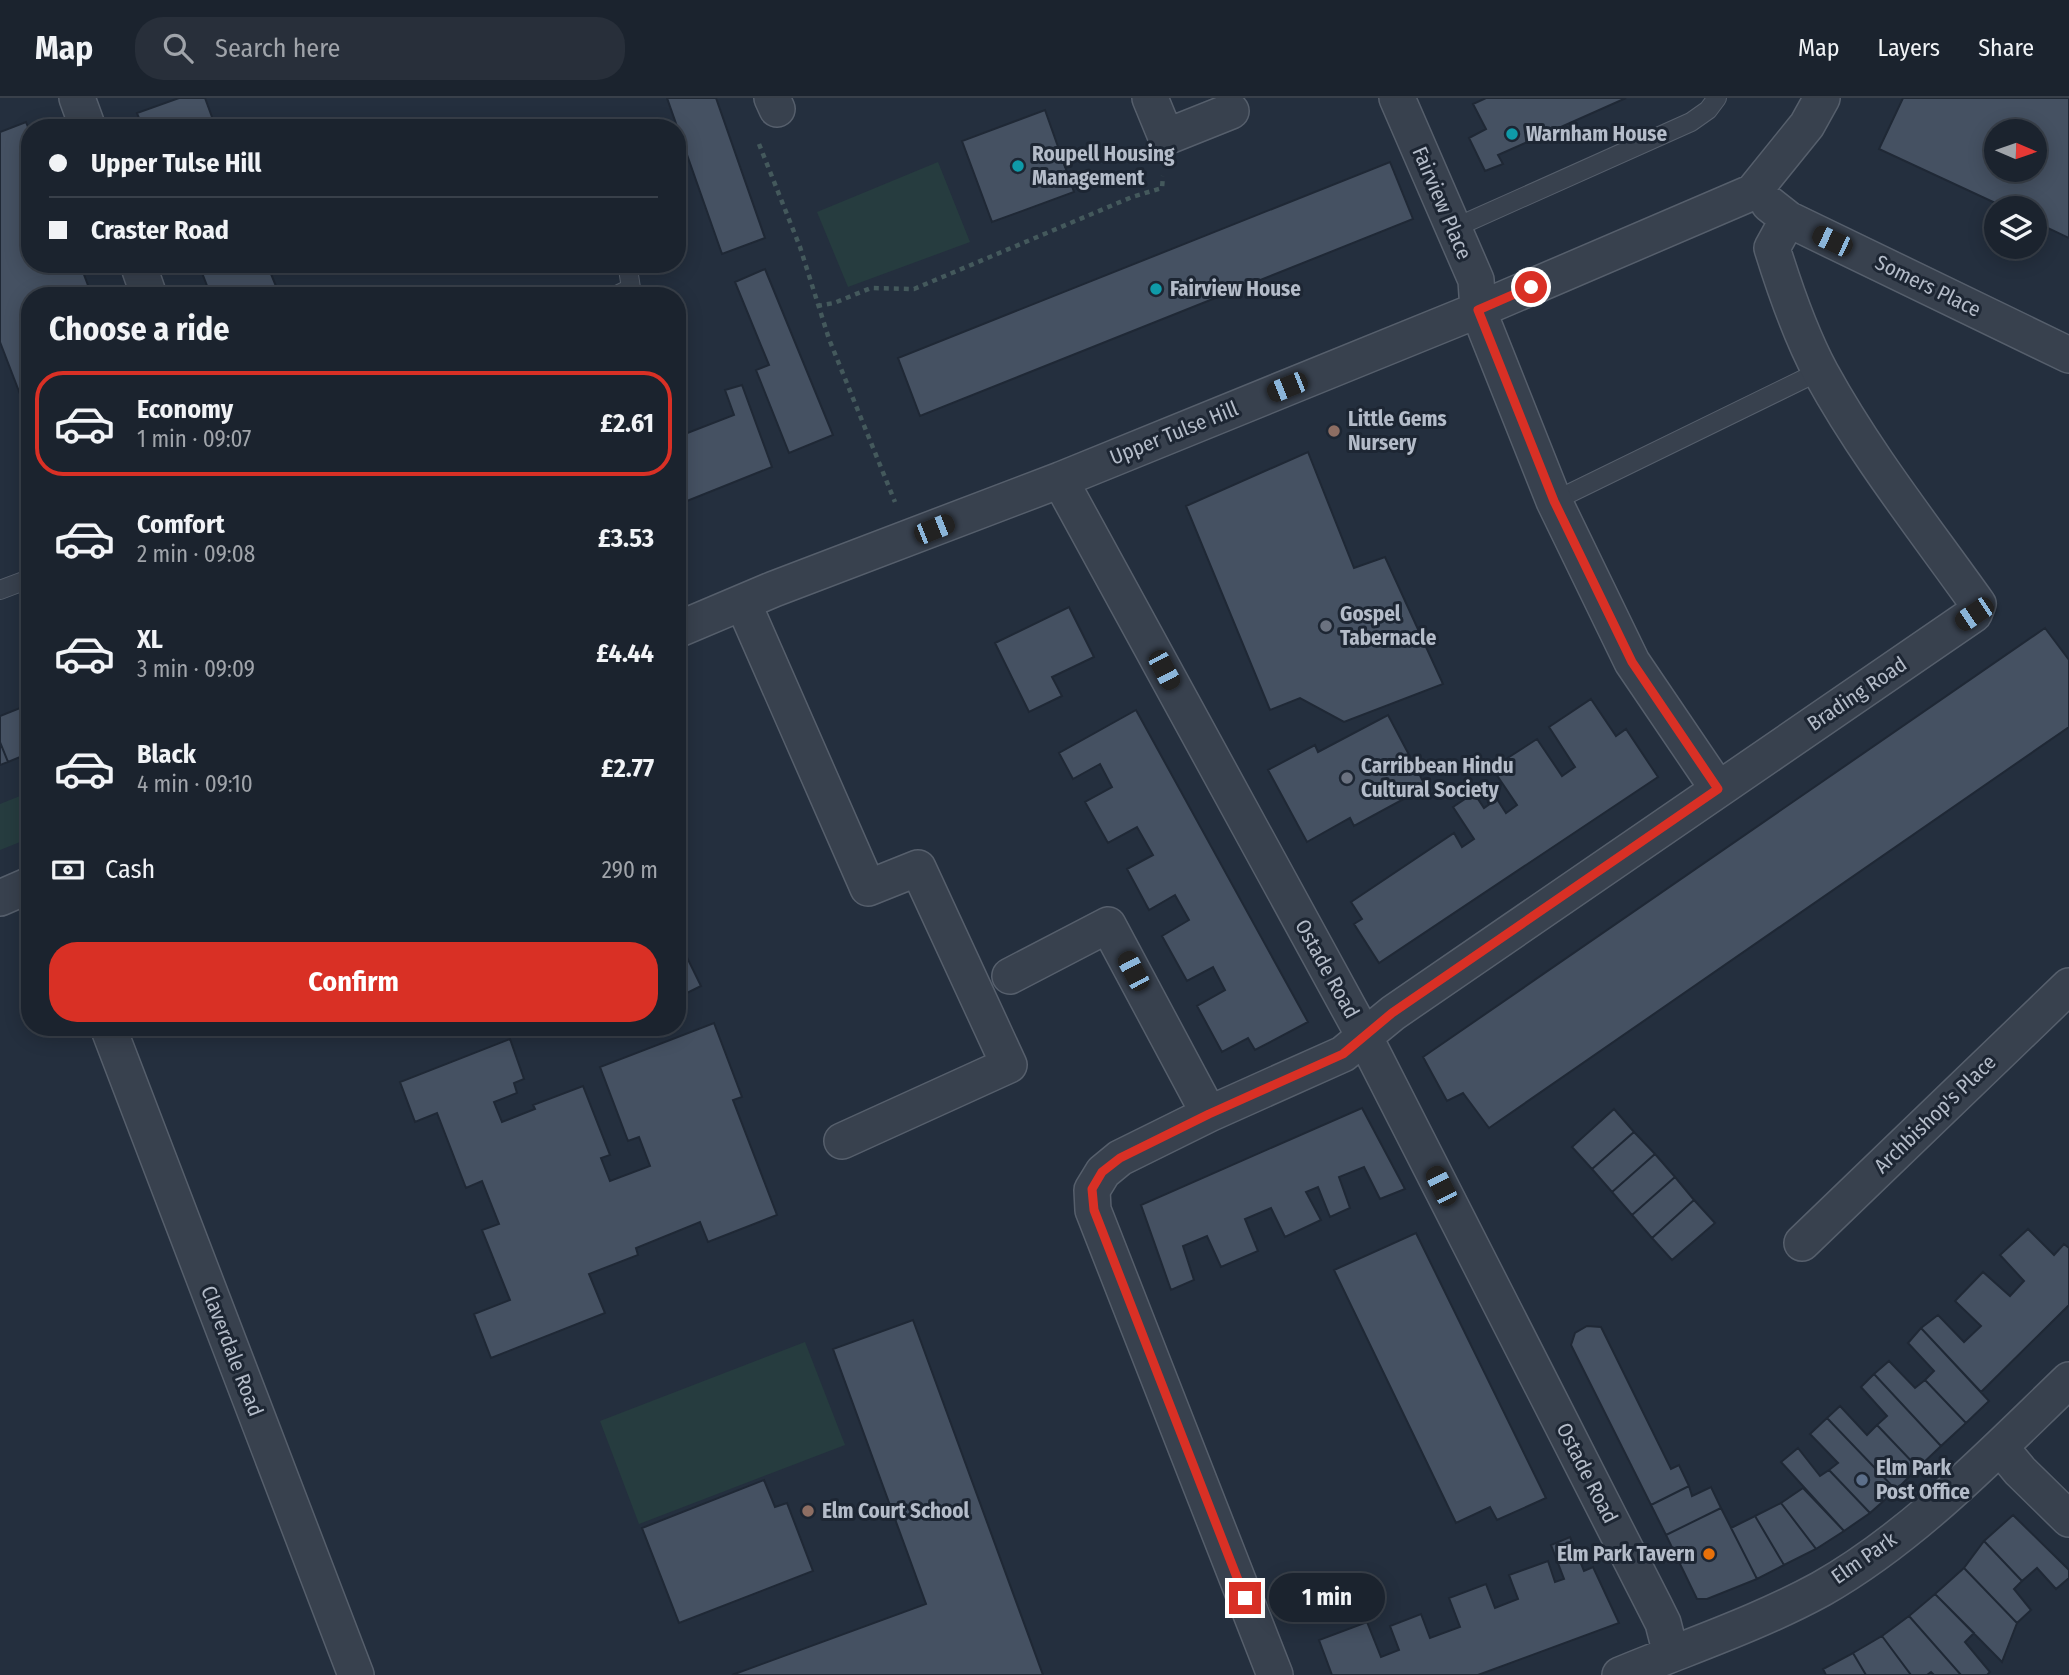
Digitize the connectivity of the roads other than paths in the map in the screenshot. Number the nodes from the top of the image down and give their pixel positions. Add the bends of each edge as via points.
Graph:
1 (77, 98) edge
2 (1150, 98) edge
3 (1396, 98) edge
4 (1717, 98) edge
5 (1822, 98) edge
6 (1231, 111) dead end
7 (85, 119) edge
8 (1754, 192) junction
9 (1788, 219) junction
10 (1452, 229) junction
11 (1478, 310) junction
12 (2069, 355) edge
13 (1820, 372) junction
14 (1060, 480) junction
15 (1554, 501) junction
16 (21, 582) edge
17 (0, 590) edge
18 (743, 603) junction
19 (686, 626) edge
20 (1718, 789) junction
21 (21, 890) edge
22 (0, 898) edge
23 (1010, 976) dead end
24 (2069, 986) edge
25 (111, 1036) edge
26 (1364, 1036) junction
27 (1209, 1114) junction
28 (842, 1141) dead end
29 (1802, 1243) dead end
30 (2069, 1380) edge
31 (2000, 1447) junction
32 (2069, 1519) edge
33 (1671, 1654) junction
34 (356, 1675) edge
35 (1275, 1675) edge
36 (1620, 1675) edge

1 - 7 street
2 - 6 street via 1166,137
3 - 10 street, Fairview Place
4 - 10 lane via 1690,122
5 - 8 street, Upper Tulse Hill via 1807,125
8 - 9 street, Somers Place
8 - 11 street, Upper Tulse Hill
9 - 12 street, Somers Place
9 - 13 street, Brading Road via 1772,248 1786,294
10 - 11 street, Fairview Place via 1476,280
11 - 14 street, Upper Tulse Hill
11 - 15 street, Fairview Place
13 - 15 lane
13 - 20 street, Brading Road via 1881,470 1978,604 1974,614
14 - 18 street, Upper Tulse Hill
14 - 26 street, Ostade Road
15 - 20 street, Fairview Place via 1632,662
16 - 17 lane
18 - 19 street, Upper Tulse Hill
18 - 28 street via 868,888 918,868 1009,1065
20 - 26 street, Brading Road
21 - 22 street
23 - 27 street via 1108,925
24 - 29 street, Archbishop's Place
25 - 34 street, Claverdale Road
26 - 27 street, Brading Road via 1318,1067
26 - 33 street, Ostade Road via 1663,1623
27 - 35 street, Brading Road via 1120,1158 1102,1172 1092,1189 1094,1210
30 - 31 street, Elm Park
31 - 32 street
31 - 33 street, Elm Park via 1910,1526 1832,1582 1723,1635
33 - 36 street, Elm Park

